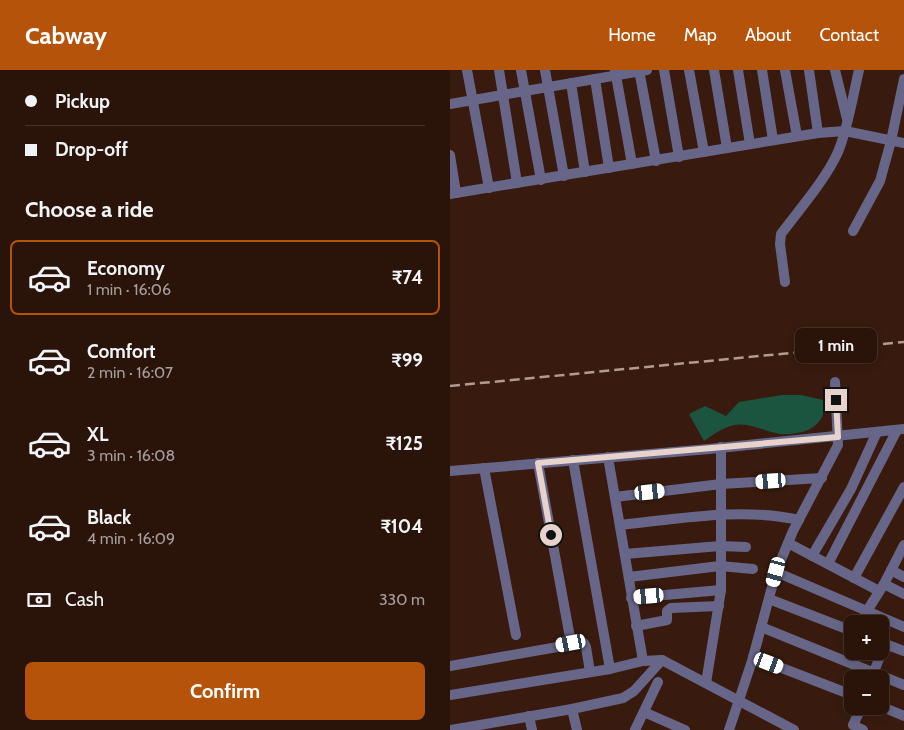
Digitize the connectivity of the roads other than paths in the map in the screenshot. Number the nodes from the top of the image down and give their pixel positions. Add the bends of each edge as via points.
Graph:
1 (467, 70) edge
2 (499, 70) edge
3 (521, 70) edge
4 (545, 70) edge
5 (642, 70) edge
6 (664, 70) edge
7 (689, 70) edge
8 (714, 70) edge
9 (738, 70) edge
10 (762, 70) edge
11 (785, 70) edge
12 (809, 70) edge
13 (834, 70) edge
14 (859, 70) edge
15 (615, 73) edge
16 (594, 79) junction
17 (904, 79) edge
18 (571, 83) junction
19 (548, 87) junction
20 (524, 91) junction
21 (503, 94) junction
22 (473, 100) junction
23 (450, 104) edge
24 (847, 120) junction
25 (845, 131) junction
26 (818, 133) junction
27 (797, 136) junction
28 (773, 140) junction
29 (891, 140) junction
30 (904, 143) edge
31 (750, 144) junction
32 (727, 148) junction
33 (704, 152) junction
34 (450, 155) edge
35 (679, 156) junction
36 (656, 160) junction
37 (632, 164) junction
38 (609, 168) junction
39 (585, 172) junction
40 (564, 176) junction
41 (541, 180) junction
42 (517, 184) junction
43 (489, 188) junction
44 (453, 194) edge
45 (853, 230) dead end
46 (785, 282) dead end
47 (835, 382) dead end
48 (900, 430) edge
49 (877, 432) junction
50 (838, 437) junction
51 (721, 448) junction
52 (608, 457) junction
53 (573, 460) junction
54 (538, 463) junction
55 (484, 468) junction
56 (450, 471) edge
57 (822, 478) junction
58 (721, 484) junction
59 (904, 487) edge
60 (615, 497) junction
61 (720, 515) junction
62 (799, 520) junction
63 (620, 525) junction
64 (788, 543) junction
65 (720, 546) junction
66 (746, 547) dead end
67 (902, 552) edge
68 (625, 554) junction
69 (812, 556) junction
70 (828, 564) junction
71 (720, 566) junction
72 (753, 569) dead end
73 (891, 570) junction
74 (776, 572) junction
75 (904, 576) edge
76 (628, 577) junction
77 (854, 578) junction
78 (882, 587) junction
79 (720, 590) junction
80 (904, 594) edge
81 (631, 598) junction
82 (769, 599) junction
83 (719, 606) junction
84 (867, 611) junction
85 (865, 615) edge
86 (636, 626) junction
87 (761, 627) junction
88 (904, 627) edge
89 (844, 628) edge
90 (516, 635) dead end
91 (571, 643) junction
92 (889, 645) edge
93 (904, 651) edge
94 (753, 657) junction
95 (662, 660) junction
96 (643, 662) junction
97 (450, 666) edge
98 (610, 669) junction
99 (861, 670) edge
100 (590, 672) junction
101 (889, 680) edge
102 (658, 682) dead end
103 (706, 683) junction
104 (904, 685) edge
105 (844, 692) edge
106 (450, 695) edge
107 (739, 701) junction
108 (572, 709) junction
109 (889, 710) edge
110 (644, 712) junction
111 (858, 715) edge
112 (529, 716) junction
113 (904, 716) edge
114 (487, 727) edge
115 (733, 728) edge
116 (852, 728) edge
117 (465, 729) edge
118 (451, 730) edge
119 (532, 730) edge
120 (577, 730) edge
121 (635, 730) edge
122 (685, 730) edge
123 (794, 730) edge
124 (863, 730) edge

1 - 22 street
2 - 21 street
3 - 20 street
4 - 19 street
5 - 15 street
5 - 36 street
6 - 35 street
7 - 33 street
8 - 32 street
9 - 31 street
10 - 28 street
11 - 27 street
12 - 26 street
13 - 24 street
14 - 24 street
15 - 16 street
15 - 37 street
16 - 18 street
16 - 38 street
17 - 29 street
18 - 19 street
18 - 39 street
19 - 20 street
19 - 40 street
20 - 21 street
20 - 41 street
21 - 22 street
21 - 42 street
22 - 23 street
22 - 43 street
24 - 25 street
25 - 26 street
25 - 29 street
25 - 46 street via 828,170 781,234
26 - 27 street
27 - 28 street
28 - 31 street
29 - 30 street
29 - 45 street via 880,181
31 - 32 street
32 - 33 street
33 - 35 street
34 - 44 street
35 - 36 street
36 - 37 street
37 - 38 street
38 - 39 street
39 - 40 street
40 - 41 street
41 - 42 street
42 - 43 street
43 - 44 street
47 - 50 street
48 - 49 street
48 - 70 street
49 - 50 street
49 - 69 street via 851,489
50 - 51 street
50 - 57 street via 838,445
51 - 52 street
51 - 58 street
52 - 53 street
52 - 60 street
53 - 54 street
53 - 98 street
54 - 55 street
54 - 91 street
55 - 56 street
55 - 90 street
57 - 58 street
57 - 62 street
58 - 60 street
58 - 61 street
59 - 77 street
60 - 63 street
61 - 62 street via 766,514
61 - 63 street
61 - 65 street
62 - 64 street
63 - 68 street
64 - 69 street
64 - 74 street
65 - 66 street
65 - 68 street
65 - 71 street
67 - 73 street
68 - 76 street
69 - 70 street
70 - 77 street
71 - 72 street
71 - 76 street
71 - 79 street
73 - 75 street
73 - 78 street
74 - 82 street
74 - 84 street
76 - 81 street
77 - 78 street
78 - 80 street
78 - 84 street
79 - 81 street
79 - 83 street
81 - 86 street
82 - 87 street
82 - 89 street
83 - 86 street via 671,608 667,611 667,620
83 - 103 street
84 - 85 street
84 - 88 street
86 - 96 street
87 - 94 street
87 - 99 street
91 - 97 street
91 - 100 street via 584,643
92 - 93 street
94 - 105 street
94 - 107 street
95 - 96 street
95 - 103 street
95 - 108 street via 629,695
96 - 98 street
98 - 100 street
100 - 106 street
101 - 104 street
102 - 110 street
103 - 107 street
107 - 115 street
107 - 123 street
108 - 112 street
108 - 120 street
109 - 113 street
110 - 121 street
110 - 122 street
111 - 116 street
112 - 114 street
112 - 119 street
114 - 117 street
116 - 124 street
117 - 118 street

